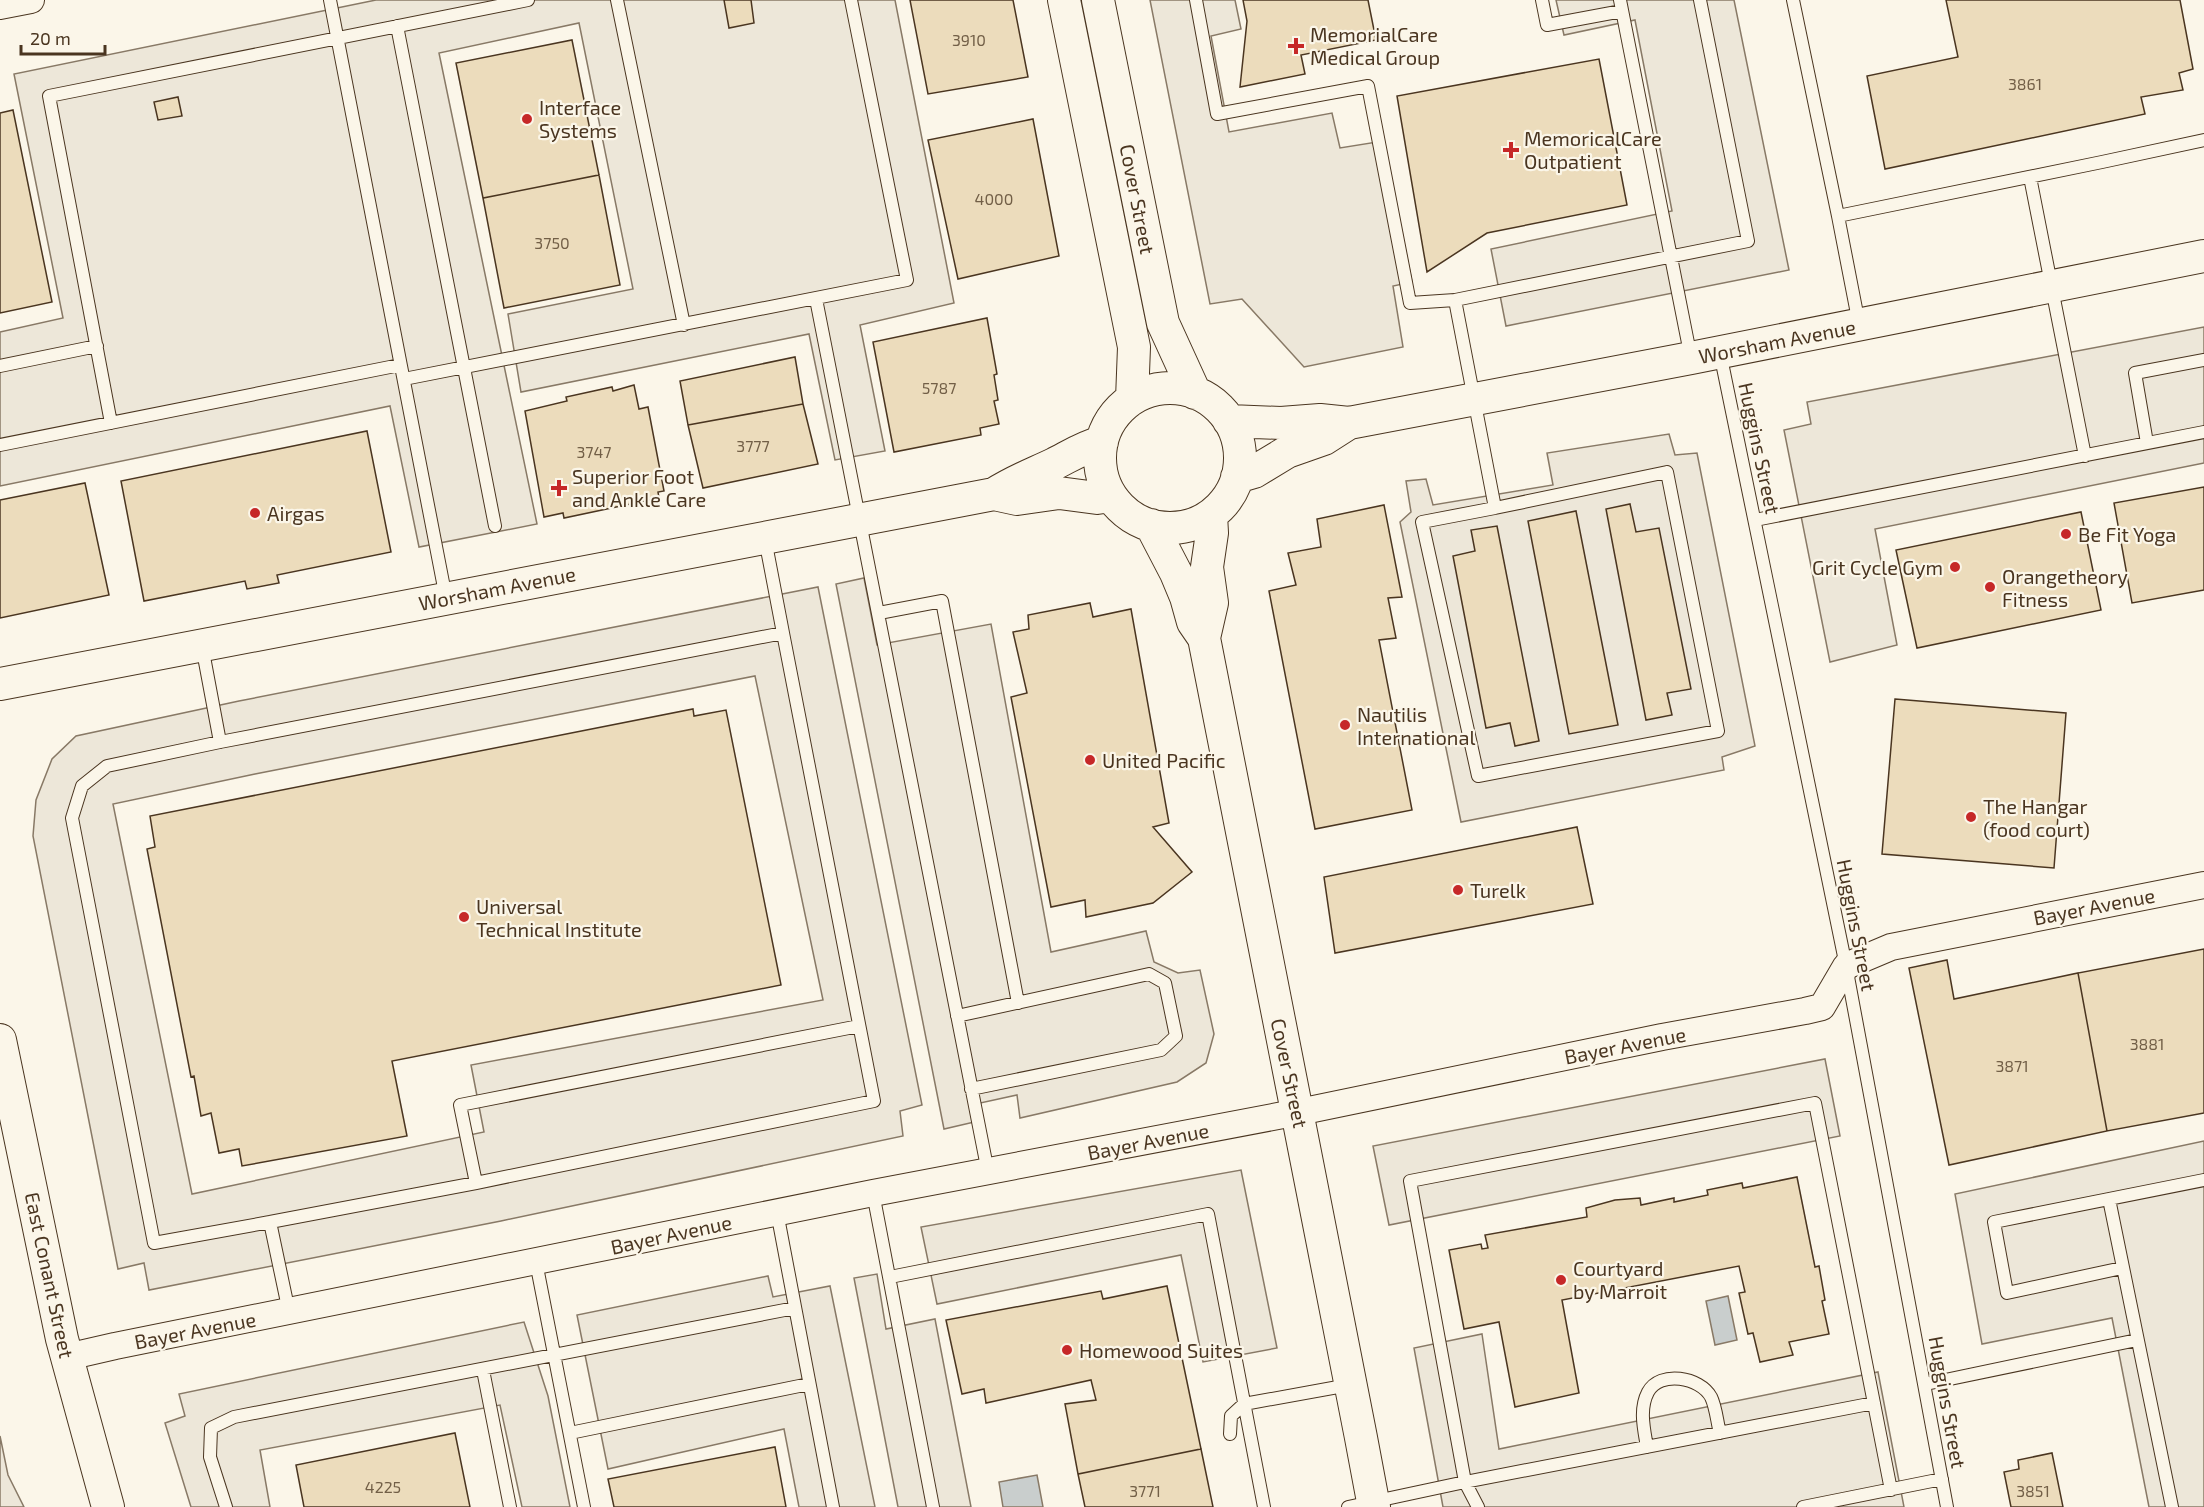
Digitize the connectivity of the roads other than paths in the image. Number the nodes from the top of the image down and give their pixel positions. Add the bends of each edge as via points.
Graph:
1 (32, 0) edge
2 (330, 0) edge
3 (528, 0) edge
4 (617, 0) edge
5 (851, 0) edge
6 (1064, 0) edge
7 (1098, 0) edge
8 (1196, 0) edge
9 (1542, 0) edge
10 (1700, 0) edge
11 (1793, 0) edge
12 (1621, 5) edge
13 (0, 6) edge
14 (397, 26) junction
15 (338, 38) junction
16 (2204, 140) edge
17 (2030, 177) junction
18 (1838, 216) junction
19 (2204, 256) edge
20 (1672, 257) junction
21 (2053, 286) junction
22 (816, 299) junction
23 (1455, 300) junction
24 (684, 325) junction
25 (1859, 325) junction
26 (97, 346) junction
27 (1705, 355) junction
28 (2204, 360) edge
29 (400, 365) junction
30 (0, 366) edge
31 (465, 368) junction
32 (404, 379) junction
33 (1195, 393) junction
34 (1132, 399) junction
35 (1474, 400) junction
36 (1229, 421) junction
37 (111, 423) junction
38 (1349, 423) junction
39 (2204, 432) edge
40 (1102, 442) junction
41 (2147, 443) junction
42 (0, 445) edge
43 (2085, 456) junction
44 (1237, 477) junction
45 (994, 494) junction
46 (1111, 496) junction
47 (1495, 508) junction
48 (1211, 515) junction
49 (860, 519) junction
50 (1755, 520) junction
51 (1151, 525) junction
52 (495, 526) dead end
53 (765, 537) junction
54 (446, 598) junction
55 (879, 614) junction
56 (783, 633) junction
57 (1204, 639) junction
58 (201, 645) junction
59 (0, 684) edge
60 (220, 742) junction
61 (2204, 885) edge
62 (1846, 966) junction
63 (1018, 1003) junction
64 (957, 1016) junction
65 (859, 1026) junction
66 (0, 1040) edge
67 (971, 1089) junction
68 (1299, 1112) junction
69 (988, 1172) junction
70 (2204, 1180) edge
71 (476, 1183) junction
72 (873, 1193) junction
73 (2109, 1199) junction
74 (777, 1212) junction
75 (270, 1222) junction
76 (536, 1262) junction
77 (2122, 1268) junction
78 (890, 1277) junction
79 (795, 1308) junction
80 (289, 1312) junction
81 (2137, 1340) junction
82 (556, 1356) junction
83 (67, 1357) junction
84 (483, 1370) junction
85 (809, 1384) junction
86 (1926, 1384) junction
87 (1350, 1385) junction
88 (1875, 1403) junction
89 (1244, 1404) junction
90 (570, 1433) junction
91 (1720, 1433) junction
92 (1230, 1434) dead end
93 (1647, 1447) junction
94 (1942, 1479) junction
95 (1465, 1482) junction
96 (1891, 1490) junction
97 (1865, 1501) edge
98 (1365, 1505) edge
99 (108, 1507) edge
100 (226, 1507) edge
101 (510, 1507) edge
102 (584, 1507) edge
103 (833, 1507) edge
104 (933, 1507) edge
105 (1264, 1507) edge
106 (1478, 1507) edge
107 (1803, 1507) edge
108 (1947, 1507) edge
109 (2172, 1507) edge

1 - 13 street
2 - 15 lane
3 - 14 lane
4 - 24 lane
5 - 22 lane via 907,280
6 - 34 street, Cover Street via 1134,346
7 - 33 street, Cover Street via 1163,323
8 - 23 lane via 1217,114 1368,86 1410,303
9 - 12 lane via 1547,25
10 - 20 lane via 1748,241
11 - 18 lane
12 - 20 lane, Huggins Street
14 - 15 lane
14 - 31 lane
15 - 26 lane via 49,96
15 - 29 lane
16 - 17 lane
17 - 18 lane
17 - 21 lane
18 - 25 lane
19 - 21 street, Worsham Avenue
20 - 23 lane
20 - 27 lane, Huggins Street
21 - 25 street, Worsham Avenue
21 - 43 lane
22 - 24 lane
22 - 49 lane
23 - 35 lane
24 - 31 lane
25 - 27 street, Worsham Avenue
26 - 30 lane
26 - 37 lane
27 - 35 street, Worsham Avenue
27 - 50 lane, Huggins Street
28 - 41 lane via 2135,373
29 - 32 lane
29 - 37 lane
31 - 32 lane
31 - 52 lane
32 - 54 lane
33 - 34 street via 1174,388 1152,390
33 - 36 street via 1220,409
34 - 40 street via 1108,425
35 - 38 street, Worsham Avenue
35 - 47 lane
36 - 38 street, Worsham Avenue
36 - 44 street via 1240,458
37 - 42 lane
38 - 44 street, Worsham Avenue via 1324,439
39 - 41 lane
40 - 45 street, Worsham Avenue via 1015,480
40 - 46 street via 1100,460
41 - 43 lane
43 - 50 lane
44 - 48 street via 1232,491
45 - 46 street, Worsham Avenue via 1017,499 1059,493
45 - 49 street, Worsham Avenue
46 - 51 street via 1122,509
47 - 47 lane via 1422,522 1478,776 1718,731 1667,472
48 - 51 street via 1172,528
48 - 57 street, Cover Street via 1207,567 1212,603
49 - 53 street, Worsham Avenue
49 - 55 lane
50 - 62 lane, Huggins Street
51 - 57 street, Cover Street
53 - 54 street, Worsham Avenue
53 - 56 lane
54 - 58 street, Worsham Avenue
55 - 63 lane via 942,601
55 - 64 lane
56 - 60 lane
56 - 65 lane
57 - 68 street, Cover Street
58 - 59 street, Worsham Avenue
58 - 60 lane
60 - 75 lane via 107,766 82,786 72,818 154,1243
61 - 62 street, Bayer Avenue via 1891,946
62 - 68 street, Bayer Avenue via 1822,1007
62 - 86 lane, Huggins Street
63 - 64 lane
63 - 67 lane via 1149,974 1165,983 1176,1036 1161,1050
64 - 67 lane
65 - 71 lane via 874,1101
65 - 71 lane via 460,1105
66 - 83 street, East Conant Street
67 - 69 lane
68 - 69 street, Bayer Avenue
68 - 87 street, Cover Street
69 - 72 street, Bayer Avenue
70 - 73 lane
71 - 75 lane
72 - 74 street, Bayer Avenue
72 - 78 lane
73 - 77 lane
73 - 77 lane via 1994,1222 2007,1293
74 - 76 street, Bayer Avenue
74 - 79 lane
75 - 80 lane
76 - 80 street, Bayer Avenue
76 - 82 lane
77 - 81 lane
78 - 89 lane via 1208,1214
78 - 104 lane
79 - 82 lane
79 - 85 lane
80 - 83 street, Bayer Avenue
81 - 86 lane
81 - 109 lane
82 - 84 lane
82 - 90 lane
83 - 99 street, East Conant Street
84 - 100 lane via 234,1417 212,1428 210,1458
84 - 101 lane
85 - 90 lane
85 - 103 lane
86 - 94 lane, Huggins Street
87 - 89 lane
87 - 98 street, Cover Street
88 - 91 lane
88 - 95 lane via 1815,1103 1410,1181
88 - 96 lane
89 - 92 lane via 1231,1416
89 - 105 lane
90 - 102 lane
91 - 93 lane
91 - 93 lane via 1711,1396 1696,1382 1676,1378 1658,1382 1648,1392 1642,1411
93 - 95 lane
94 - 96 lane
94 - 108 lane, Huggins Street
95 - 98 lane
95 - 106 lane
96 - 97 lane
97 - 107 lane

